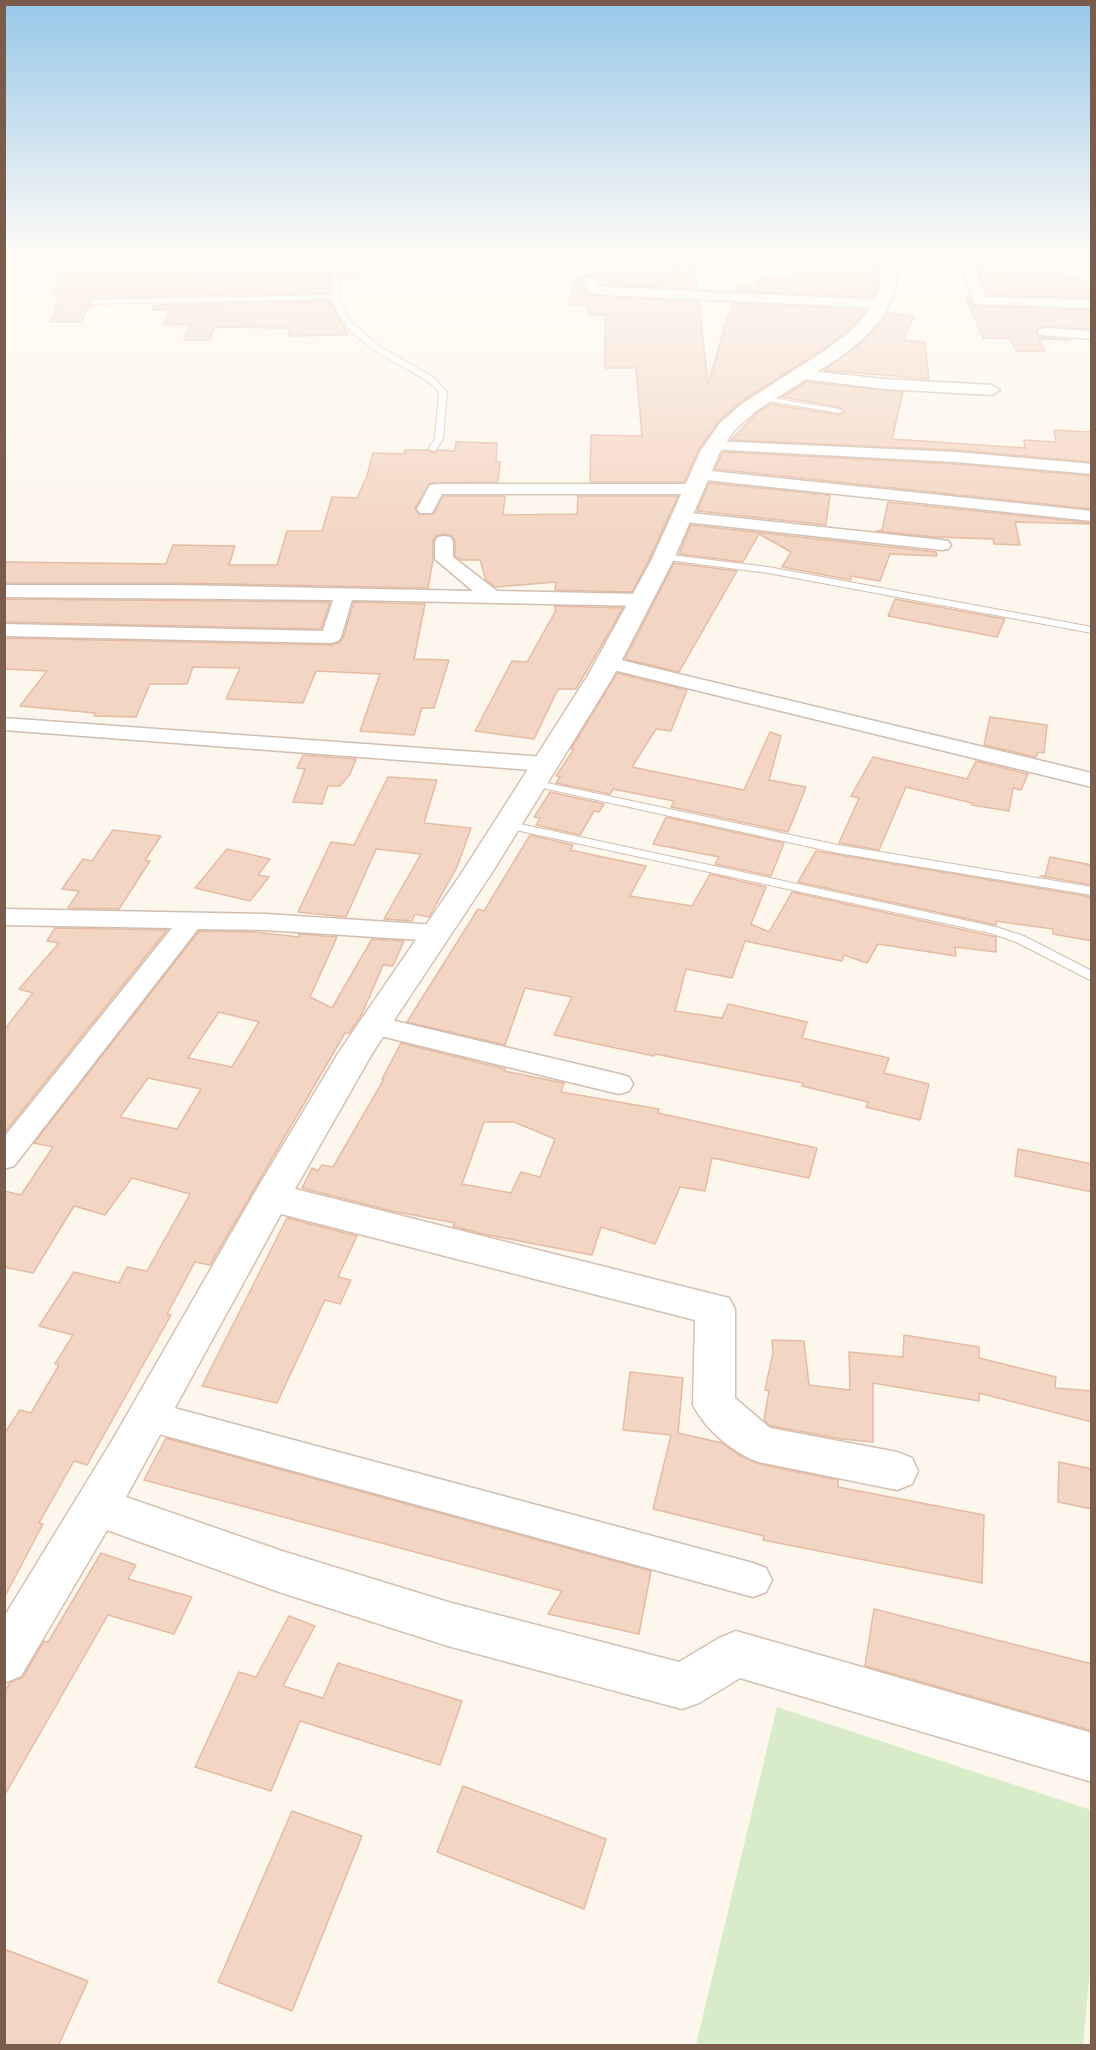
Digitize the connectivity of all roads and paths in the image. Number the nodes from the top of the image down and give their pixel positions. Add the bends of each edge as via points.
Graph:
1 (381, 350) edge
2 (836, 350) edge
3 (800, 375) junction
4 (992, 390) dead end
5 (762, 398) junction
6 (839, 411) dead end
7 (713, 446) junction
8 (432, 449) dead end
9 (1092, 469) edge
10 (698, 482) junction
11 (426, 509) dead end
12 (1092, 516) edge
13 (682, 517) junction
14 (444, 541) dead end
15 (942, 545) dead end
16 (663, 556) junction
17 (4, 591) edge
18 (344, 594) junction
19 (492, 597) junction
20 (643, 600) junction
21 (4, 630) edge
22 (1092, 630) edge
23 (608, 663) junction
24 (4, 724) edge
25 (539, 774) junction
26 (1092, 780) edge
27 (506, 825) junction
28 (1092, 891) edge
29 (4, 917) edge
30 (191, 921) junction
31 (436, 933) junction
32 (1092, 977) edge
33 (374, 1025) junction
34 (619, 1084) dead end
35 (4, 1158) edge
36 (271, 1197) junction
37 (148, 1416) junction
38 (897, 1471) dead end
39 (97, 1507) junction
40 (753, 1580) dead end
41 (4, 1660) edge
42 (1092, 1758) edge

1 - 8 lane via 431,378 443,392 439,439
2 - 3 street
3 - 4 street
3 - 5 street
5 - 6 lane
5 - 7 street via 729,424
7 - 9 street via 956,457
7 - 10 street
10 - 11 street via 436,489
10 - 12 street
10 - 13 street
13 - 15 street
13 - 16 street
14 - 19 street via 444,559
16 - 20 street
16 - 22 lane via 768,570
17 - 18 street
18 - 19 street
18 - 21 street via 331,637
19 - 20 street
20 - 23 street
23 - 25 street
23 - 26 street
24 - 25 street
25 - 27 street
25 - 28 lane via 838,849
27 - 31 street
27 - 32 lane via 992,930 1020,939
29 - 30 street
30 - 31 street
30 - 35 street
31 - 33 street
33 - 34 street
33 - 36 street
36 - 37 street
36 - 38 street via 715,1309 714,1405 759,1444
37 - 39 street
37 - 40 street
39 - 41 street
39 - 42 street via 282,1572 437,1620 682,1686 736,1654

